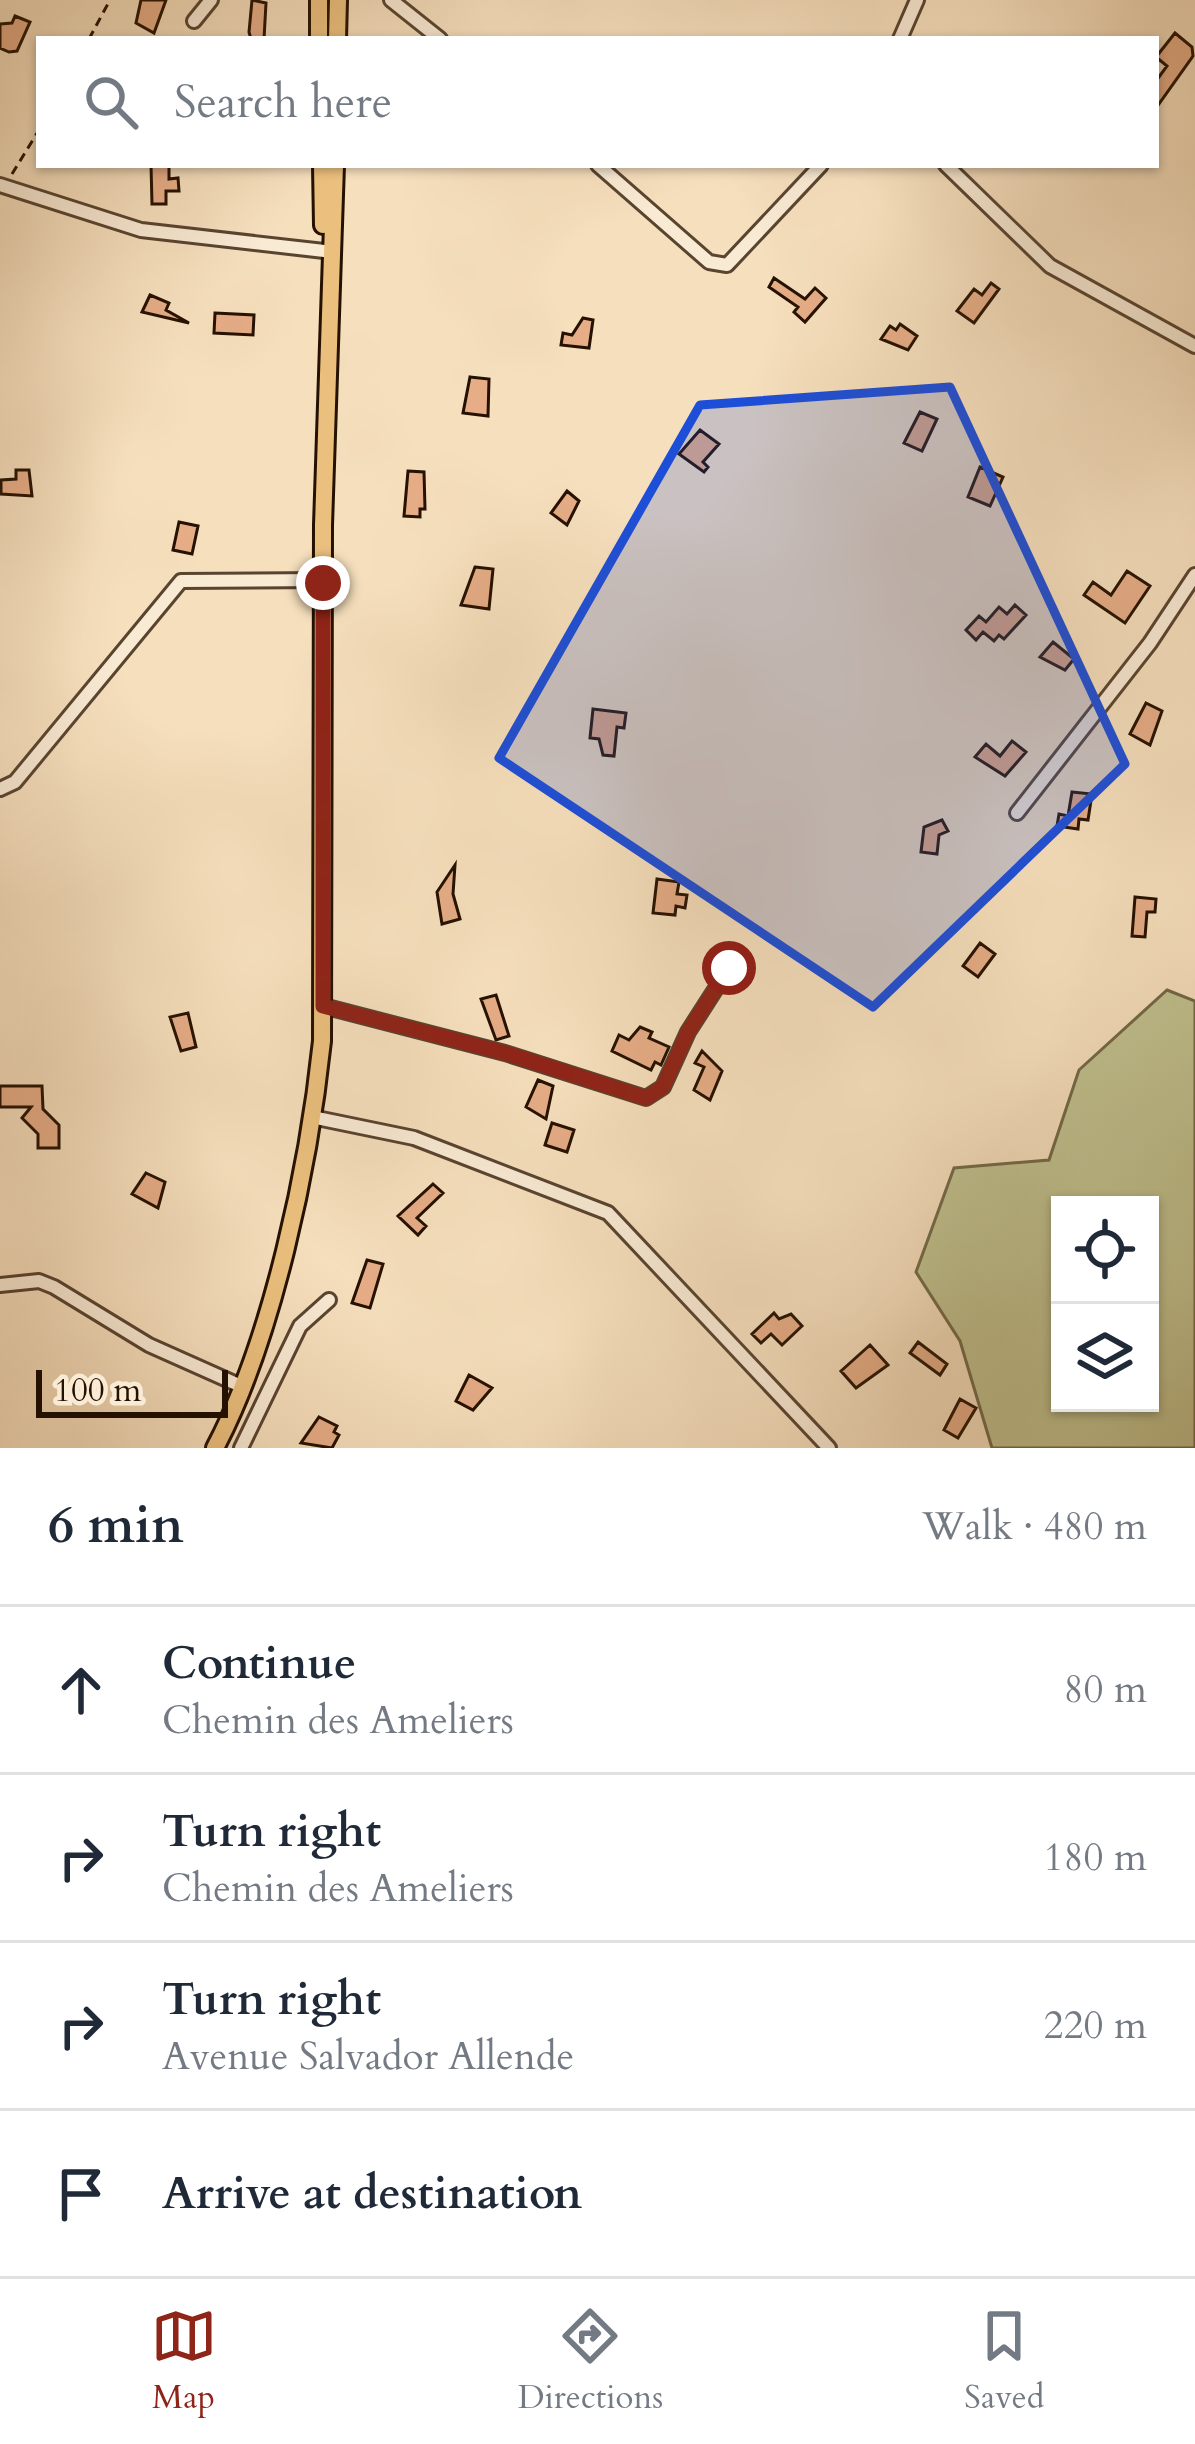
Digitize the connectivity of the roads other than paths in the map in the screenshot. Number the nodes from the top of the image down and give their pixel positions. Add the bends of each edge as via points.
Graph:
1 (211, 0) edge
2 (319, 0) edge
3 (338, 0) edge
4 (391, 0) edge
5 (917, 0) edge
6 (194, 21) dead end
7 (319, 36) edge
8 (338, 36) edge
9 (436, 36) edge
10 (901, 36) edge
11 (322, 168) edge
12 (335, 168) edge
13 (601, 168) edge
14 (818, 168) edge
15 (949, 168) edge
16 (2, 187) edge
17 (328, 251) junction
18 (1195, 346) edge
19 (1195, 575) edge
20 (323, 580) junction
21 (0, 789) edge
22 (1017, 813) dead end
23 (729, 968) dead end
24 (323, 1006) junction
25 (312, 1117) junction
26 (0, 1285) edge
27 (329, 1300) dead end
28 (241, 1386) junction
29 (215, 1448) edge
30 (242, 1448) edge
31 (830, 1448) edge

1 - 6 street
2 - 7 main road
3 - 8 main road
4 - 9 street
5 - 10 street
11 - 17 main road
12 - 17 main road
13 - 14 street via 709,262 727,265
15 - 18 street via 1050,266
16 - 17 street via 141,230
17 - 20 main road
19 - 22 street
20 - 21 street via 181,581 15,782
20 - 24 main road
23 - 24 street via 663,1087 646,1098
24 - 25 main road
25 - 28 main road
25 - 31 street via 414,1138 608,1213
26 - 28 street via 54,1287 149,1345
27 - 30 street via 300,1326
28 - 29 main road

